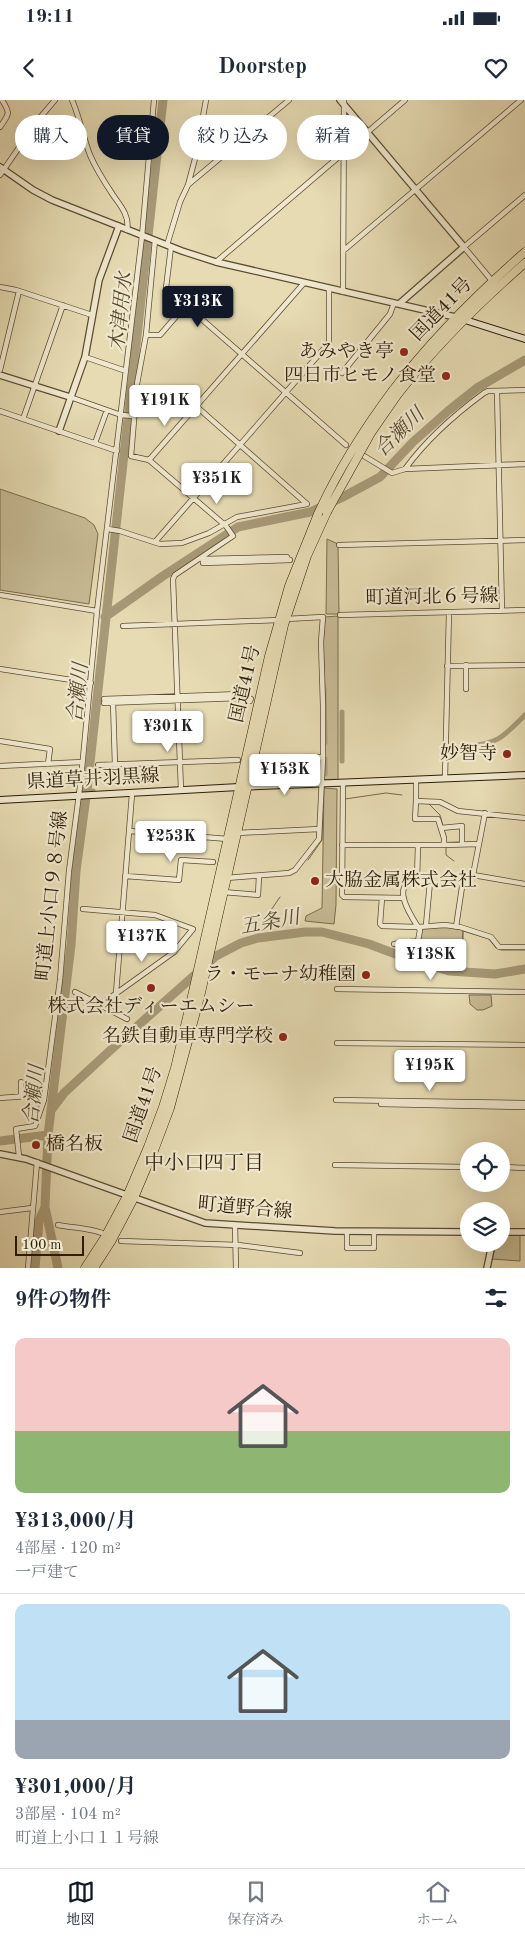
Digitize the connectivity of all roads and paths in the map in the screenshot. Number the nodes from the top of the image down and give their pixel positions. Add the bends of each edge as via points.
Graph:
1 (1, 100) edge
2 (55, 100) edge
3 (72, 100) edge
4 (154, 100) edge
5 (206, 100) edge
6 (289, 100) edge
7 (405, 100) edge
8 (520, 100) edge
9 (343, 102) edge
10 (525, 107) edge
11 (343, 115) edge
12 (353, 115) edge
13 (0, 127) edge
14 (369, 131) edge
15 (369, 135) edge
16 (335, 160) edge
17 (344, 160) edge
18 (1, 171) edge
19 (188, 185) junction
20 (416, 190) junction
21 (525, 195) edge
22 (118, 226) junction
23 (127, 230) junction
24 (142, 236) junction
25 (154, 240) junction
26 (169, 246) junction
27 (464, 247) junction
28 (343, 251) junction
29 (525, 252) edge
30 (216, 262) junction
31 (525, 264) edge
32 (493, 282) junction
33 (304, 283) junction
34 (0, 287) edge
35 (330, 288) junction
36 (19, 291) junction
37 (343, 292) junction
38 (396, 303) junction
39 (186, 305) junction
40 (63, 306) junction
41 (92, 315) junction
42 (455, 317) junction
43 (464, 319) junction
44 (146, 335) junction
45 (525, 339) edge
46 (242, 354) junction
47 (85, 357) junction
48 (0, 370) edge
49 (126, 371) junction
50 (342, 373) dead end
51 (0, 375) edge
52 (35, 385) junction
53 (525, 390) edge
54 (497, 391) junction
55 (285, 392) junction
56 (396, 392) junction
57 (70, 397) junction
58 (196, 406) junction
59 (107, 410) junction
60 (0, 411) edge
61 (121, 415) junction
62 (134, 416) junction
63 (24, 419) junction
64 (59, 431) junction
65 (96, 443) junction
66 (238, 444) junction
67 (346, 445) dead end
68 (117, 451) junction
69 (364, 456) dead end
70 (149, 460) junction
71 (525, 464) edge
72 (499, 465) junction
73 (405, 469) junction
74 (193, 496) junction
75 (226, 526) junction
76 (109, 530) junction
77 (525, 540) edge
78 (501, 541) junction
79 (155, 542) junction
80 (339, 545) dead end
81 (203, 558) junction
82 (289, 560) dead end
83 (0, 595) edge
84 (525, 610) edge
85 (97, 611) junction
86 (502, 611) junction
87 (448, 612) junction
88 (340, 615) dead end
89 (282, 619) junction
90 (175, 624) junction
91 (123, 626) dead end
92 (525, 665) edge
93 (447, 666) junction
94 (466, 666) junction
95 (0, 669) edge
96 (91, 683) junction
97 (466, 689) dead end
98 (178, 698) junction
99 (250, 700) dead end
100 (113, 702) junction
101 (0, 741) edge
102 (323, 757) junction
103 (238, 760) dead end
104 (253, 760) junction
105 (82, 762) junction
106 (180, 763) junction
107 (48, 764) junction
108 (98, 765) dead end
109 (115, 765) junction
110 (0, 766) edge
111 (525, 775) edge
112 (445, 778) junction
113 (416, 780) junction
114 (343, 783) junction
115 (321, 784) junction
116 (239, 786) junction
117 (248, 786) junction
118 (181, 790) junction
119 (132, 794) junction
120 (78, 796) junction
121 (0, 800) edge
122 (416, 800) junction
123 (485, 813) junction
124 (525, 818) edge
125 (442, 828) junction
126 (319, 829) junction
127 (129, 831) junction
128 (237, 833) junction
129 (228, 838) junction
130 (462, 844) junction
131 (478, 844) junction
132 (342, 845) junction
133 (418, 845) junction
134 (444, 845) junction
135 (213, 862) dead end
136 (473, 875) junction
137 (125, 876) junction
138 (260, 876) junction
139 (226, 878) junction
140 (417, 880) junction
141 (525, 884) edge
142 (223, 892) junction
143 (382, 898) junction
144 (404, 898) junction
145 (84, 909) dead end
146 (122, 912) junction
147 (426, 925) junction
148 (418, 927) junction
149 (456, 927) junction
150 (211, 930) junction
151 (394, 944) dead end
152 (525, 947) edge
153 (338, 989) dead end
154 (75, 992) dead end
155 (525, 992) edge
156 (116, 993) junction
157 (100, 1005) junction
158 (128, 1019) dead end
159 (337, 1043) dead end
160 (525, 1046) edge
161 (21, 1082) dead end
162 (21, 1096) junction
163 (0, 1098) edge
164 (44, 1100) junction
165 (336, 1100) dead end
166 (525, 1105) edge
167 (0, 1154) edge
168 (19, 1156) junction
169 (37, 1162) junction
170 (335, 1165) dead end
171 (460, 1167) edge
172 (510, 1168) edge
173 (525, 1168) edge
174 (130, 1197) junction
175 (32, 1208) junction
176 (0, 1212) edge
177 (58, 1225) dead end
178 (235, 1226) junction
179 (347, 1231) junction
180 (374, 1231) junction
181 (460, 1232) edge
182 (510, 1232) edge
183 (525, 1232) edge
184 (106, 1234) junction
185 (121, 1241) dead end
186 (235, 1245) junction
187 (490, 1252) edge
188 (300, 1253) dead end
189 (28, 1268) edge
190 (85, 1268) edge
191 (94, 1268) edge
192 (236, 1268) edge
193 (487, 1268) edge

1 - 13 street via 9,114
2 - 18 street
3 - 23 street via 90,154 126,215
4 - 24 street, 町道上小口９８号線
5 - 19 street
6 - 19 street
7 - 14 street
8 - 10 street
8 - 20 street
9 - 11 street
9 - 12 street
15 - 20 street
16 - 30 street
17 - 28 street
18 - 22 street via 42,195
19 - 26 street via 180,202
20 - 27 street
20 - 28 street
21 - 27 street
22 - 23 street
22 - 41 street via 99,280
23 - 24 street
24 - 25 street
24 - 49 street, 町道上小口９８号線
25 - 26 street
25 - 44 street
26 - 30 street
26 - 39 street via 166,288
27 - 32 street
27 - 38 street
28 - 37 street
29 - 32 highway, 国道41号
30 - 33 street
31 - 43 highway, 国道41号
32 - 42 highway, 国道41号
33 - 35 street
33 - 46 street
34 - 36 street
35 - 37 street
35 - 55 street via 329,343
36 - 40 street
36 - 48 street
37 - 38 street
38 - 42 street
38 - 50 street
39 - 44 street via 160,335
39 - 46 street
40 - 41 street
40 - 52 street
41 - 47 street
42 - 43 main road
42 - 56 highway, 国道41号 via 410,367
43 - 45 main road
43 - 56 highway, 国道41号
44 - 62 street
46 - 55 street
46 - 58 street
47 - 49 street
47 - 57 street
49 - 61 street, 町道上小口９８号線
51 - 52 street
52 - 57 street
52 - 63 street
53 - 54 street
54 - 72 street
54 - 73 street via 484,393 462,409 419,450
55 - 66 street
55 - 67 street
56 - 89 highway, 国道41号, bridge via 329,508
57 - 59 street
57 - 64 street
58 - 66 street
58 - 70 street
59 - 61 street
59 - 65 street
60 - 63 street
61 - 62 street
61 - 68 street, 町道上小口９８号線
62 - 70 street via 131,456
63 - 64 street
64 - 65 street
65 - 68 street
66 - 74 street
66 - 75 street via 307,504 237,517
68 - 76 street, 町道上小口９８号線
69 - 73 street via 390,472
70 - 74 street
71 - 72 street
72 - 73 street
72 - 78 street
74 - 75 street
74 - 79 street
75 - 79 street via 182,543
75 - 81 street via 233,536
76 - 79 street via 119,530
76 - 85 street, 町道上小口９８号線
77 - 78 street
78 - 80 street
78 - 86 street
81 - 82 street via 287,556
81 - 90 street via 173,578
83 - 85 street
84 - 86 street, 町道河北６号線
85 - 96 street, 町道上小口９８号線
86 - 87 street, 町道河北６号線
87 - 88 street, 町道河北６号線
87 - 93 street
89 - 90 street
89 - 102 street via 323,617
89 - 104 highway, 国道41号
89 - 116 highway, 国道41号
90 - 91 street
90 - 98 street
92 - 94 street
93 - 94 street
93 - 112 street
94 - 97 street
95 - 96 street
96 - 105 street, 町道上小口９８号線
98 - 99 street
98 - 100 street
98 - 100 street via 104,701
98 - 106 street
100 - 109 street
101 - 107 street via 50,749
102 - 104 street
102 - 115 street
103 - 106 street
104 - 117 highway, 国道41号
105 - 107 street
105 - 120 street, 町道上小口９８号線
106 - 109 street
106 - 118 street
107 - 110 street
108 - 109 street
111 - 112 main road, 県道草井羽黒線
112 - 113 main road, 県道草井羽黒線
113 - 114 main road, 県道草井羽黒線
113 - 122 street
114 - 115 main road, 県道草井羽黒線
114 - 132 street
115 - 117 main road, 県道草井羽黒線
115 - 126 street
116 - 117 main road, 県道草井羽黒線
116 - 118 main road, 県道草井羽黒線
116 - 129 highway, 国道41号
117 - 128 highway, 国道41号
118 - 119 main road, 県道草井羽黒線
119 - 120 main road, 県道草井羽黒線
119 - 127 street
120 - 121 main road, 県道草井羽黒線
120 - 164 street, 町道上小口９８号線 via 63,954
122 - 123 street via 440,802 458,811
122 - 125 street via 414,818 438,819
123 - 124 street
123 - 131 street
125 - 130 street via 462,826
125 - 134 street
126 - 128 street
126 - 138 street via 319,839 295,870
127 - 129 street
127 - 137 street
128 - 139 highway, 国道41号
129 - 150 highway, 国道41号
130 - 131 street
130 - 134 street
131 - 136 street
132 - 133 street
132 - 143 street via 341,894 344,897
133 - 134 street
133 - 140 street
135 - 137 street via 181,860 179,880
136 - 141 street
136 - 149 street via 462,887
137 - 146 street
138 - 139 street
138 - 142 street via 258,895
139 - 142 highway, 国道41号
140 - 144 street via 405,884
140 - 147 street via 430,882
142 - 150 highway, 国道41号
143 - 144 street
143 - 148 street via 382,926
144 - 148 street
145 - 146 street
146 - 156 street
146 - 156 street via 155,915 193,929 174,952
147 - 148 street
147 - 149 street
148 - 151 street via 418,941
149 - 152 street via 490,937 499,947
150 - 174 highway, 国道41号 via 175,1068
153 - 155 street
154 - 157 street
156 - 157 street
157 - 158 street
159 - 160 street
161 - 162 street
162 - 163 street
162 - 164 street
164 - 168 street, 町道上小口９８号線 via 36,1126 16,1129
165 - 166 street via 367,1101 367,1104
167 - 168 street, 町道野合線
168 - 169 street, 町道野合線
169 - 174 street, 町道野合線
169 - 175 street
170 - 171 street
172 - 173 street
174 - 178 street, 町道野合線 via 194,1221
174 - 184 highway, 国道41号
174 - 191 highway, 国道41号 via 112,1240
175 - 176 street
175 - 189 street
177 - 184 street
178 - 179 street, 町道野合線
178 - 186 street
179 - 180 street, 町道野合線
179 - 180 street via 347,1248 374,1248
180 - 181 street, 町道野合線
182 - 183 street
184 - 190 highway, 国道41号
185 - 186 street
186 - 188 street
186 - 192 street
187 - 193 street

